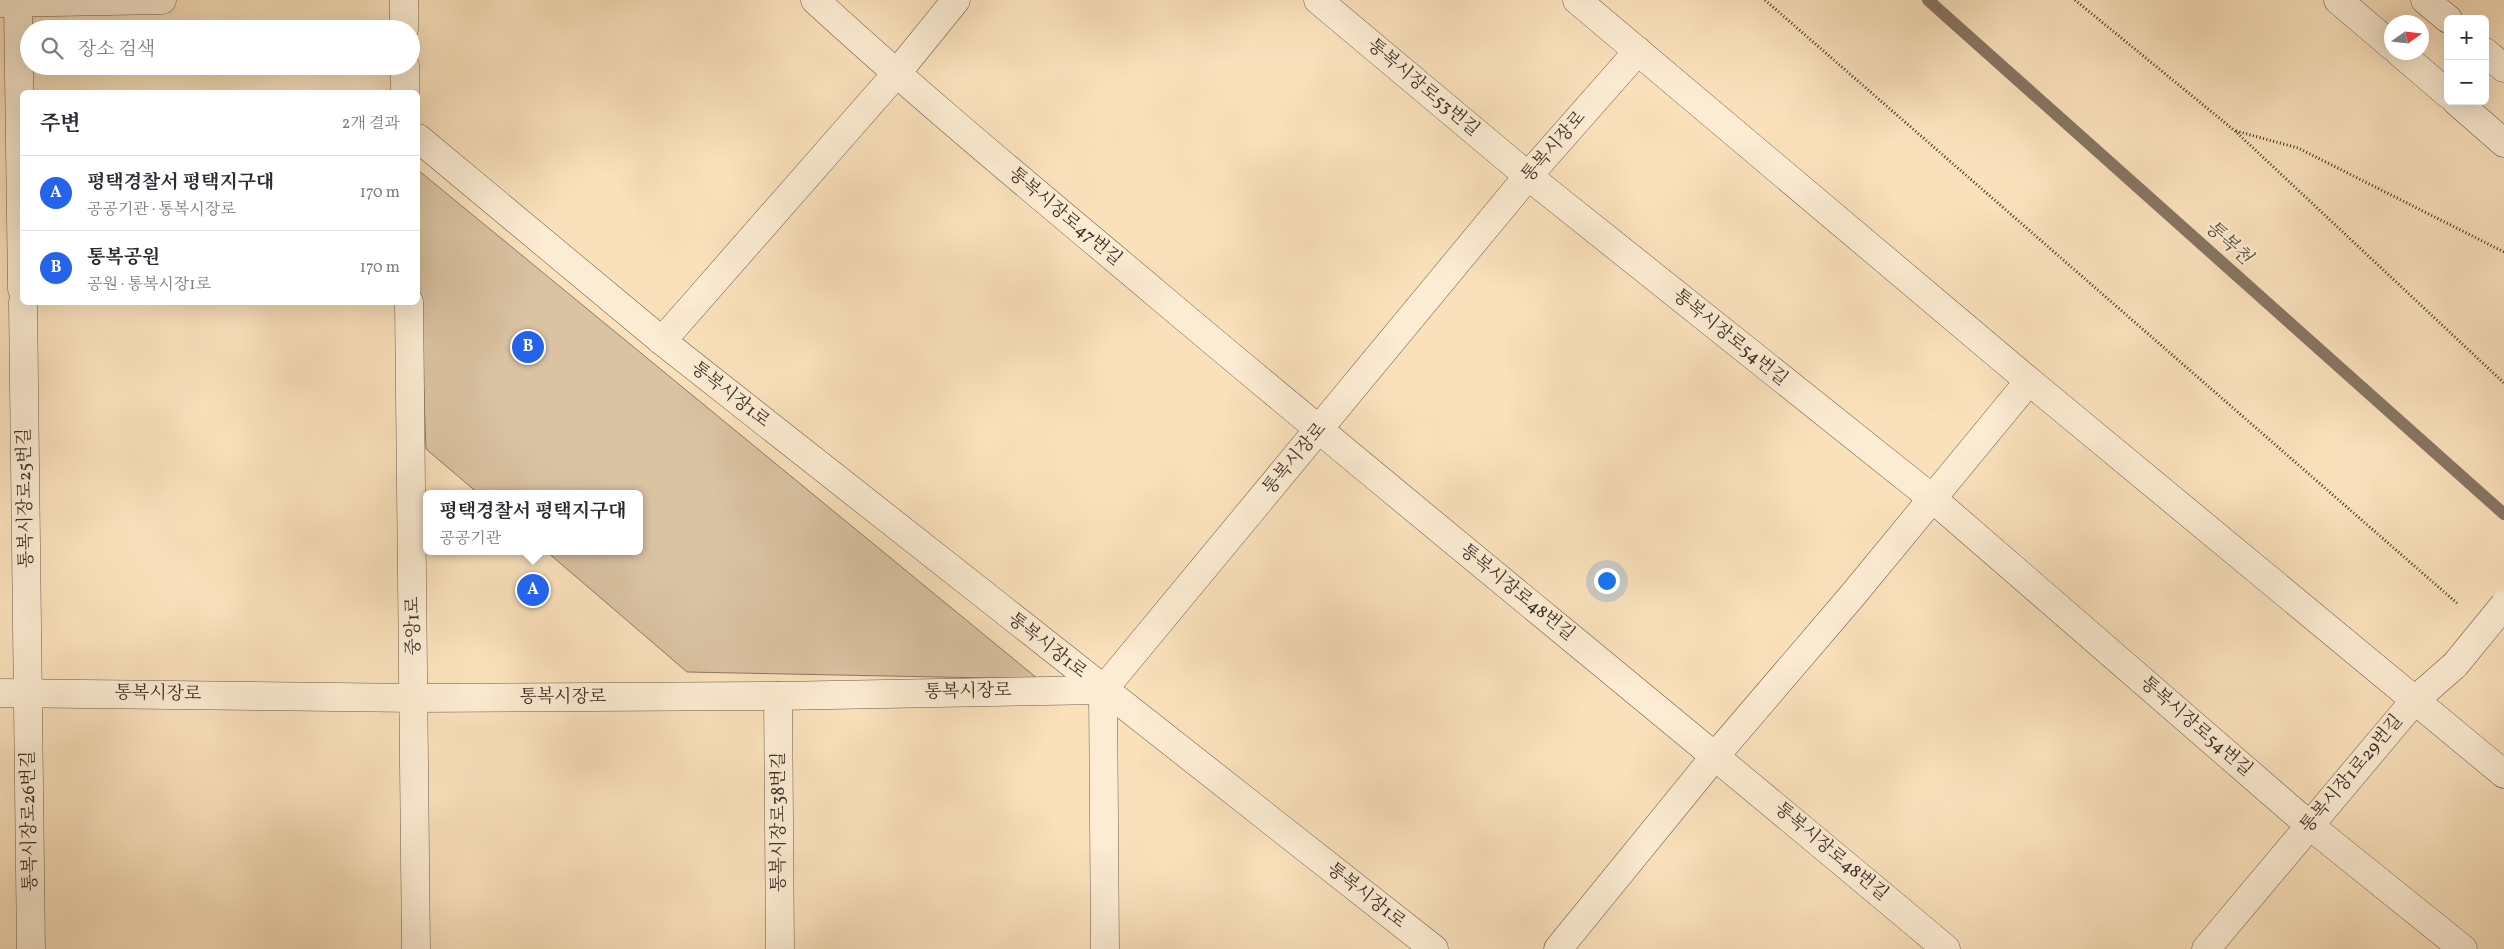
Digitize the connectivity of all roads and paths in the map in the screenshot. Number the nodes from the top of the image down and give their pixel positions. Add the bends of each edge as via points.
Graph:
1 (162, 0) edge
2 (404, 0) edge
3 (815, 0) edge
4 (956, 0) edge
5 (1318, 0) edge
6 (1577, 0) edge
7 (1765, 0) edge
8 (2075, 0) edge
9 (2338, 0) edge
10 (2425, 0) edge
11 (9, 3) edge
12 (2444, 16) edge
13 (404, 20) edge
14 (2384, 39) edge
15 (1638, 50) junction
16 (2489, 55) edge
17 (2408, 60) edge
18 (2504, 68) edge
19 (896, 74) junction
20 (405, 75) edge
21 (405, 90) edge
22 (2444, 91) edge
23 (2461, 105) edge
24 (2235, 131) junction
25 (420, 140) edge
26 (2504, 143) edge
27 (1528, 176) junction
28 (20, 245) edge
29 (2504, 252) edge
30 (23, 305) edge
31 (409, 305) edge
32 (662, 341) junction
33 (2029, 382) junction
34 (2504, 383) edge
35 (1319, 431) junction
36 (1933, 499) junction
37 (2504, 604) edge
38 (2460, 606) dead end
39 (1103, 690) junction
40 (0, 693) edge
41 (28, 693) junction
42 (778, 696) junction
43 (415, 698) junction
44 (2416, 700) junction
45 (1716, 755) junction
46 (2504, 774) edge
47 (2309, 825) junction
48 (31, 949) edge
49 (416, 949) edge
50 (780, 949) edge
51 (1105, 949) edge
52 (1434, 949) edge
53 (1558, 949) edge
54 (1946, 949) edge
55 (2206, 949) edge
56 (2463, 949) edge

1 - 11 street
2 - 13 street
3 - 19 street, 통복시장로47번길
4 - 19 street
5 - 27 street, 통복시장로53번길
6 - 15 street
7 - 38 path
8 - 24 path
9 - 14 street
10 - 12 street
11 - 28 street
15 - 27 street, 통복시장로
15 - 33 street
16 - 18 street
17 - 22 street
19 - 32 street
19 - 35 street, 통복시장로47번길
20 - 21 street
23 - 26 street
24 - 29 path via 2298,148
24 - 34 path
25 - 32 street, 통복시장1로
27 - 35 street, 통복시장로
27 - 36 street, 통복시장로54번길
30 - 41 street, 통복시장로25번길
31 - 43 street, 중앙1로
32 - 39 street, 통복시장1로
33 - 36 street
33 - 44 street
35 - 39 street, 통복시장로
35 - 45 street, 통복시장로48번길
36 - 45 street
36 - 47 street, 통복시장로54번길
37 - 44 street, 통복시장1로29번길, bridge via 2454,665
39 - 42 street, 통복시장로
39 - 51 street
39 - 52 street, 통복시장1로
40 - 41 street, 통복시장로
41 - 43 street, 통복시장로
41 - 48 street, 통복시장로26번길
42 - 43 street, 통복시장로
42 - 50 street, 통복시장로38번길
43 - 49 street, 중앙1로
44 - 46 street
44 - 47 street, 통복시장1로29번길
45 - 53 street
45 - 54 street, 통복시장로48번길
47 - 55 street, 통복시장1로29번길
47 - 56 street, 통복시장로54번길

